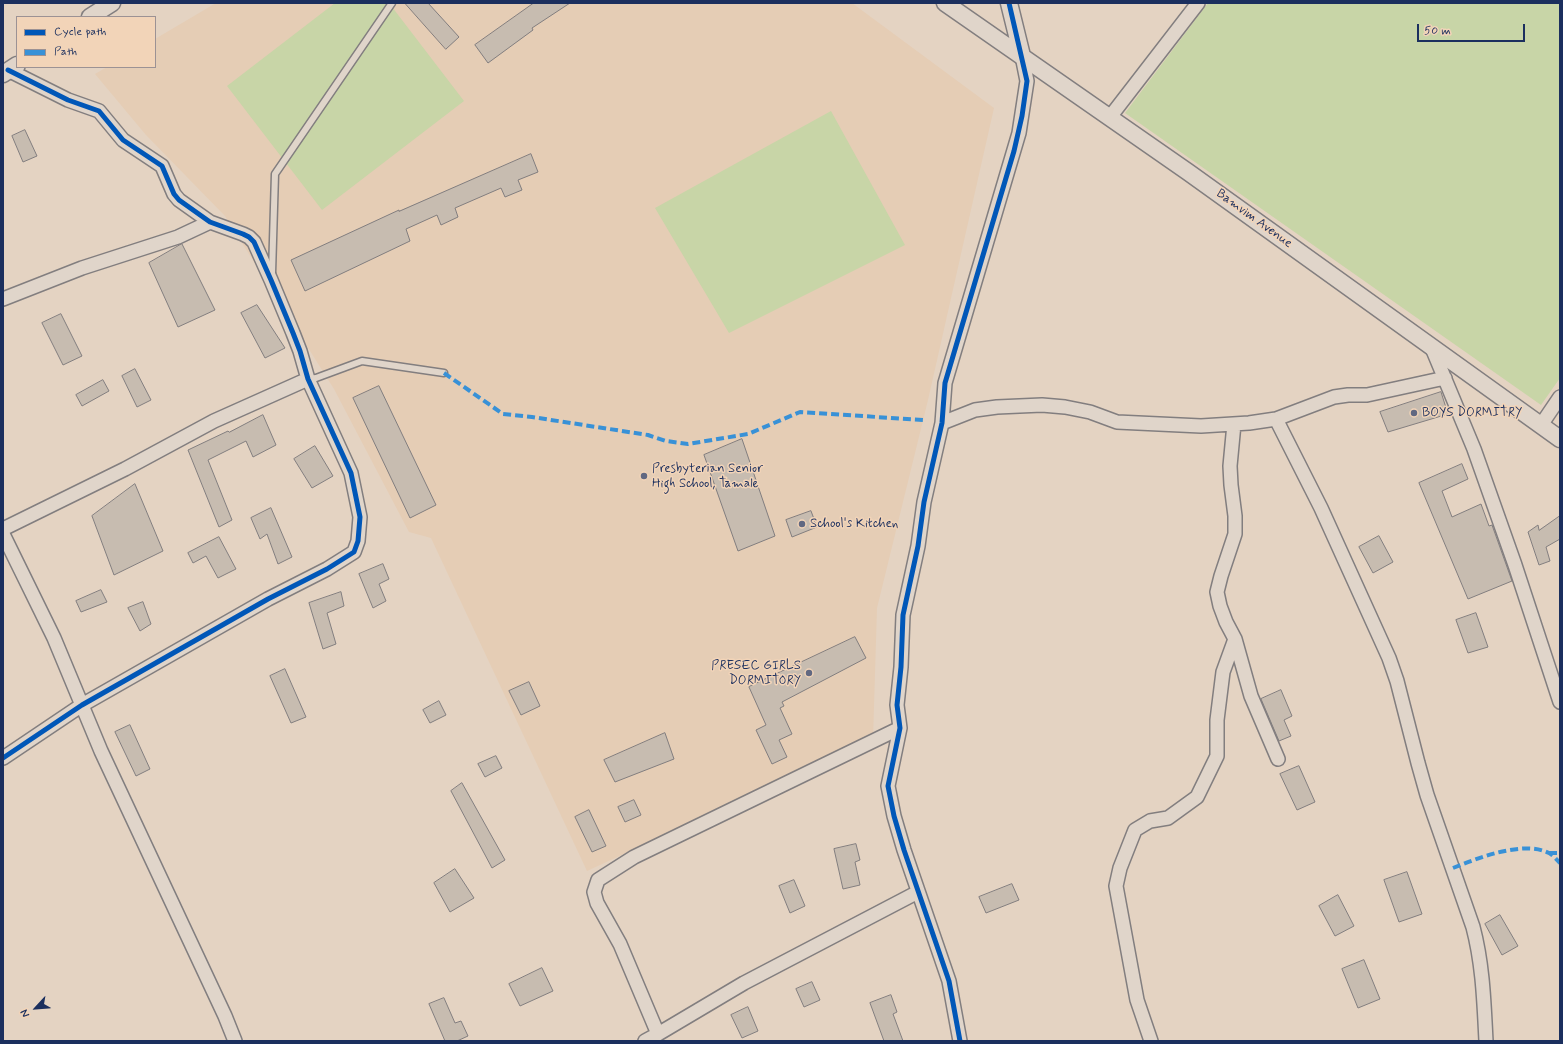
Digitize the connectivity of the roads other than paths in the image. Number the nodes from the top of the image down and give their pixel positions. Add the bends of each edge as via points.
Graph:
1 (112, 3) edge
2 (392, 3) edge
3 (945, 3) edge
4 (1009, 3) edge
5 (1198, 3) edge
6 (92, 16) edge
7 (1022, 56) junction
8 (9, 70) edge
9 (1110, 117) junction
10 (210, 222) junction
11 (271, 280) junction
12 (3, 299) edge
13 (1432, 348) junction
14 (444, 372) dead end
15 (1445, 378) junction
16 (308, 379) junction
17 (1560, 397) edge
18 (1276, 418) junction
19 (942, 423) junction
20 (1234, 424) junction
21 (1541, 425) junction
22 (1560, 439) edge
23 (3, 529) edge
24 (3, 534) edge
25 (1235, 639) junction
26 (1560, 702) edge
27 (82, 705) junction
28 (900, 728) junction
29 (3, 758) edge
30 (1278, 759) dead end
31 (918, 892) junction
32 (658, 1034) junction
33 (234, 1041) edge
34 (645, 1041) edge
35 (960, 1041) edge
36 (1151, 1041) edge
37 (1486, 1041) edge

1 - 6 street
2 - 11 lane via 275,174
3 - 7 street, Bamvim Avenue
4 - 7 street
5 - 9 street
7 - 9 street, Bamvim Avenue
7 - 19 street via 1027,81 1019,133 945,383
8 - 10 street via 68,100 99,111 123,140 162,166 179,200
9 - 13 street, Bamvim Avenue
10 - 11 street via 249,237 259,251
10 - 12 street via 178,237 82,268
11 - 16 street via 300,351
13 - 15 street
13 - 21 street, Bamvim Avenue
14 - 16 lane via 362,361
15 - 18 street via 1368,395 1334,397
15 - 26 street via 1474,449
16 - 23 street via 214,421 125,469
16 - 27 street via 352,479 360,516 358,541 354,552
17 - 21 street
18 - 20 street
18 - 37 street via 1321,508 1397,681 1425,789 1478,946
19 - 20 street via 975,410 1042,405 1090,412 1117,422 1201,426
19 - 28 street via 903,615 897,705
20 - 25 street via 1230,466 1235,534 1218,592 1220,606
21 - 22 street, Bamvim Avenue
24 - 27 street via 54,638
25 - 30 street via 1251,696
25 - 36 street via 1223,672 1217,720 1217,756 1197,796 1168,818 1150,821 1135,830 1116,886 1137,1000
27 - 29 street
27 - 33 street via 225,1016
28 - 31 street via 888,786 894,816
28 - 32 street via 634,857 598,880 594,892 597,902 620,944
31 - 32 street via 744,982
31 - 35 street via 949,981
32 - 34 street

